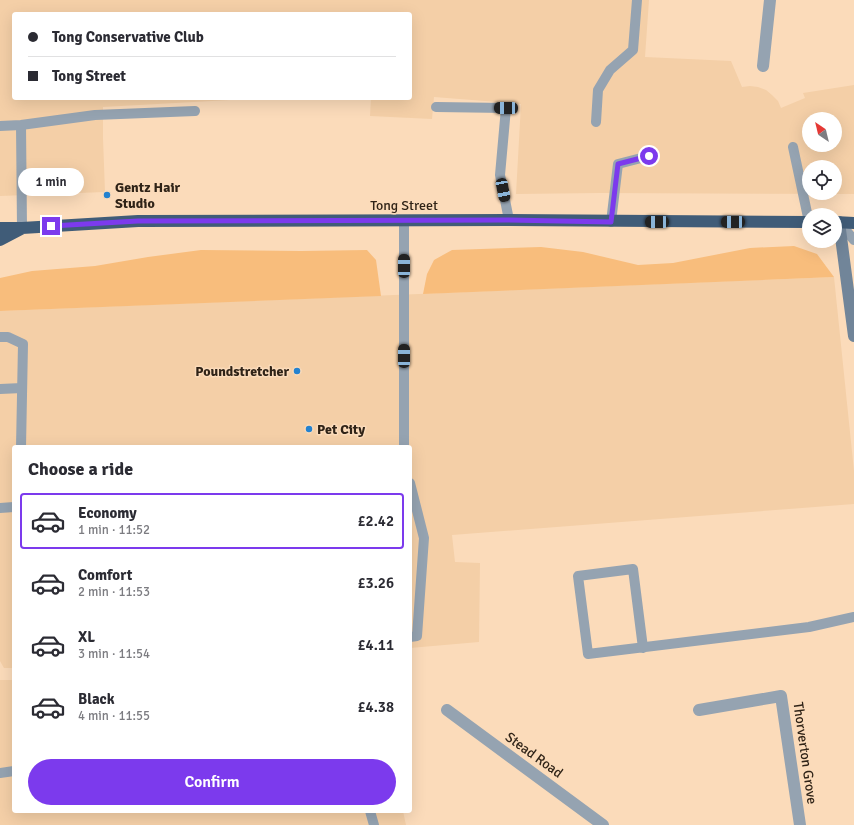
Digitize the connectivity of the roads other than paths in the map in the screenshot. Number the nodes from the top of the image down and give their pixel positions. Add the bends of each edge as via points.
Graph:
1 (637, 0) edge
2 (770, 0) edge
3 (762, 66) dead end
4 (436, 107) dead end
5 (195, 111) dead end
6 (596, 122) dead end
7 (21, 125) junction
8 (0, 126) edge
9 (793, 147) dead end
10 (649, 156) dead end
11 (806, 208) edge
12 (404, 220) junction
13 (509, 220) junction
14 (611, 222) junction
15 (802, 222) edge
16 (842, 222) edge
17 (854, 222) edge
18 (842, 227) edge
19 (0, 228) edge
20 (22, 228) junction
21 (0, 240) edge
22 (854, 240) edge
23 (841, 248) edge
24 (854, 336) edge
25 (0, 337) edge
26 (22, 388) junction
27 (0, 389) edge
28 (21, 445) edge
29 (404, 445) edge
30 (412, 491) edge
31 (12, 507) edge
32 (0, 508) edge
33 (854, 617) edge
34 (412, 637) edge
35 (643, 648) junction
36 (447, 710) dead end
37 (699, 710) dead end
38 (12, 771) edge
39 (0, 773) edge
40 (371, 813) edge
41 (374, 825) edge
42 (603, 825) edge
43 (800, 825) edge

1 - 6 lane via 633,50 610,70 598,90
2 - 3 street
4 - 13 lane via 506,108 500,175
5 - 7 lane via 95,115
7 - 8 lane
7 - 20 lane
9 - 11 lane
10 - 14 lane via 618,164
12 - 13 highway, Tong Street
12 - 20 highway, Tong Street via 138,221
12 - 29 lane
13 - 14 highway, Tong Street
14 - 15 highway, Tong Street
16 - 17 highway
18 - 22 lane
19 - 20 highway, Tong Street
20 - 21 highway
23 - 24 street
25 - 26 lane via 8,337 23,344
26 - 27 lane
26 - 28 lane
30 - 34 lane via 424,538 417,636
31 - 32 lane
33 - 35 lane via 809,627
35 - 35 lane via 633,569 578,576 588,654
36 - 42 street, Stead Road
37 - 43 street, Thorverton Grove via 781,696
38 - 39 lane
40 - 41 lane

